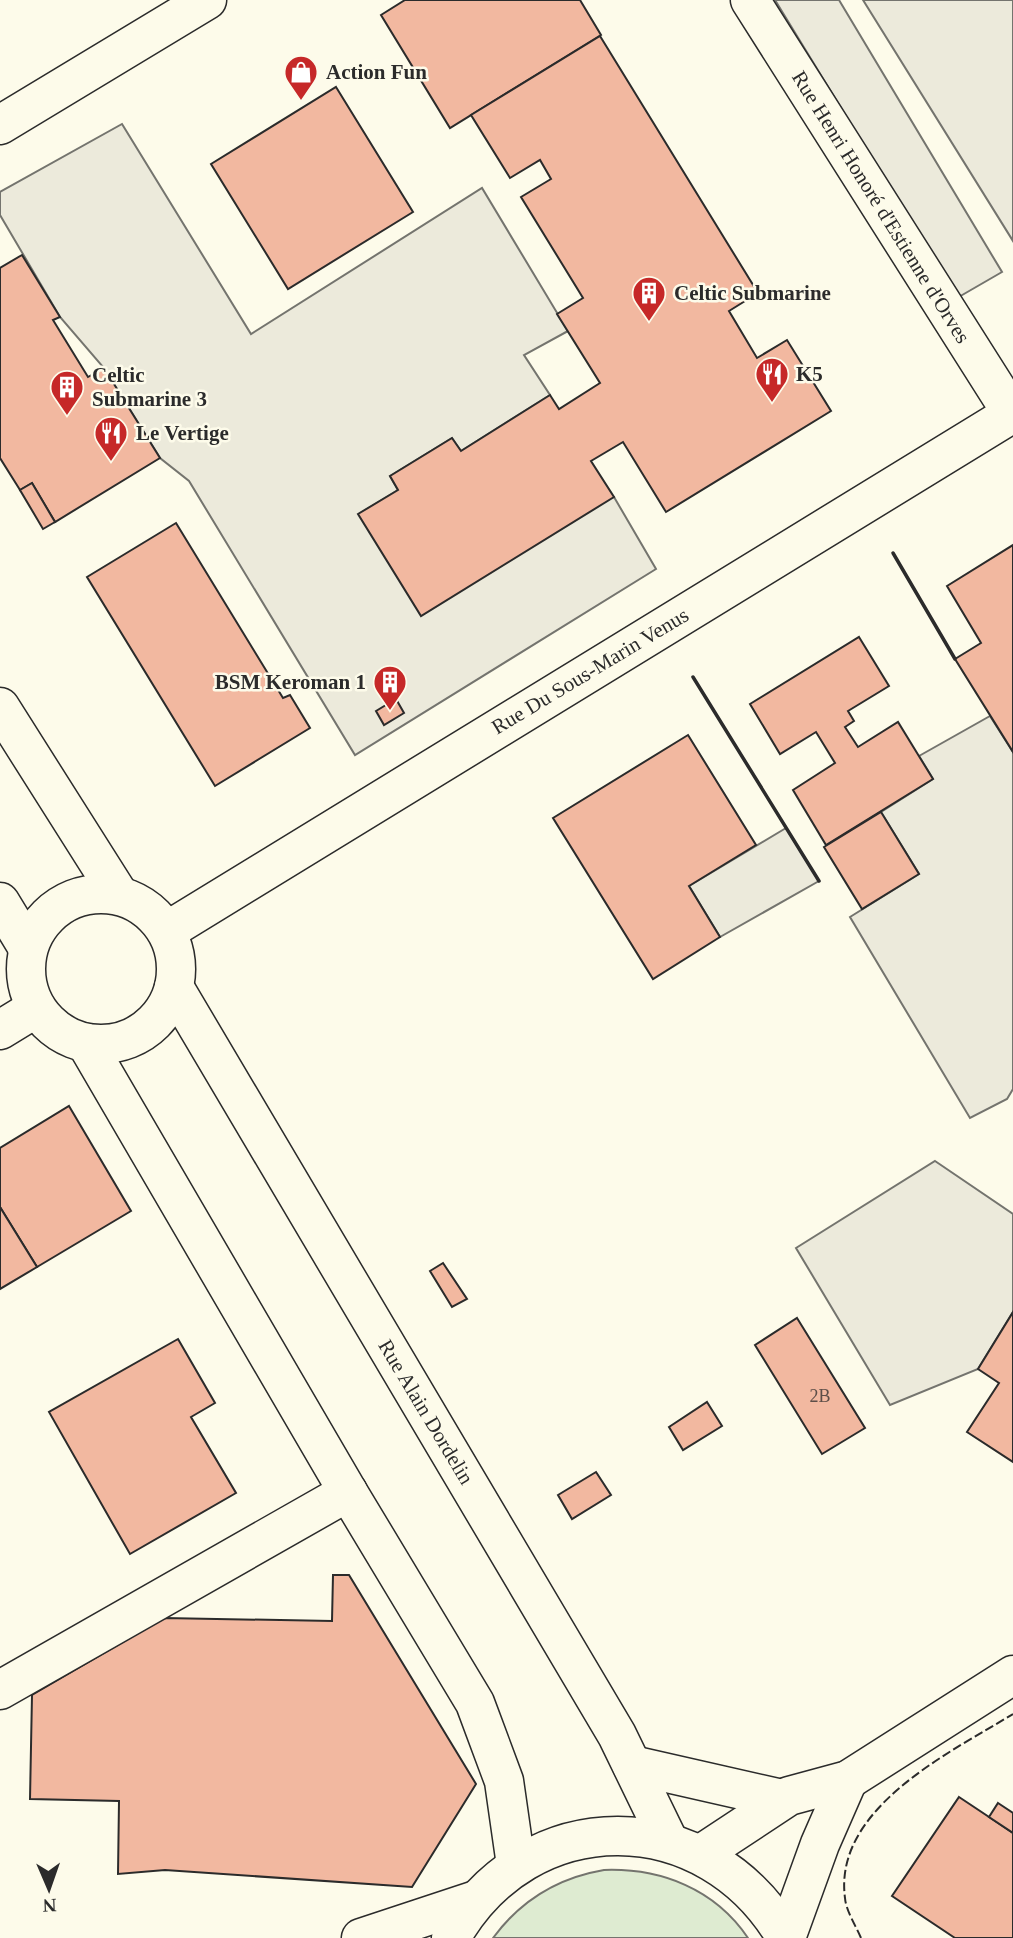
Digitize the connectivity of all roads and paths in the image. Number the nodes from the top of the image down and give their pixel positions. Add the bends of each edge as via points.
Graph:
1 (207, 0) edge
2 (750, 0) edge
3 (0, 125) edge
4 (1013, 414) edge
5 (0, 707) edge
6 (119, 895) junction
7 (0, 902) edge
8 (167, 931) junction
9 (28, 947) junction
10 (174, 986) junction
11 (36, 1008) junction
12 (0, 1030) edge
13 (86, 1043) junction
14 (348, 1492) junction
15 (1013, 1675) edge
16 (0, 1690) edge
17 (632, 1765) junction
18 (848, 1780) junction
19 (782, 1800) junction
20 (685, 1848) junction
21 (516, 1865) junction
22 (476, 1900) junction
23 (361, 1938) edge
24 (451, 1938) edge
25 (786, 1938) edge

1 - 3 street
2 - 4 street, Rue Henri Honoré d'Estienne d'Orves
4 - 8 street, Rue Du Sous-Marin Venus
5 - 6 street, Rue Alain Dordelin
6 - 8 street, Rue Alain Dordelin via 154,915
6 - 9 street, Rue Alain Dordelin via 96,893 74,898 46,918
7 - 9 street
8 - 10 street, Rue Alain Dordelin via 177,968
9 - 11 street, Rue Alain Dordelin via 27,988
10 - 13 street, Rue Alain Dordelin via 166,1008 151,1026 109,1044
10 - 17 street, Rue Alain Dordelin
11 - 12 street
11 - 13 street, Rue Alain Dordelin via 66,1036
13 - 14 street
14 - 16 street
14 - 21 street via 475,1703 504,1781
15 - 18 street
17 - 19 street
17 - 20 street, Rue Alain Dordelin
18 - 19 street
18 - 25 street
19 - 20 street
20 - 21 street via 609,1835 553,1847
20 - 25 street via 746,1885
21 - 22 street
22 - 23 street
22 - 24 street

